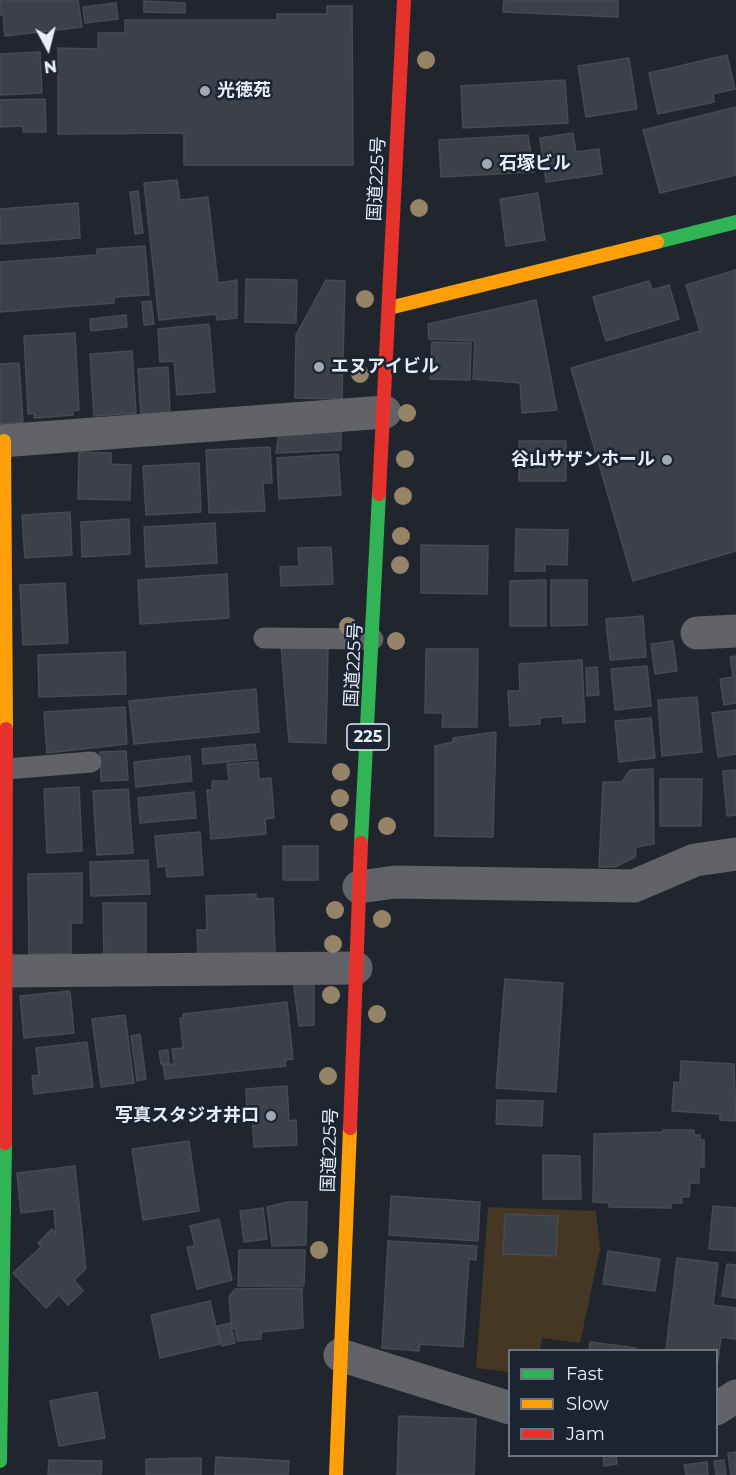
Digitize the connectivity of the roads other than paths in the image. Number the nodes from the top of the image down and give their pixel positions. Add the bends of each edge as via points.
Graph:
1 (404, 0) edge
2 (736, 222) edge
3 (389, 308) junction
4 (385, 412) junction
5 (2, 441) edge
6 (736, 631) edge
7 (697, 633) dead end
8 (264, 638) dead end
9 (373, 639) junction
10 (92, 762) dead end
11 (6, 769) junction
12 (736, 854) edge
13 (359, 887) junction
14 (356, 968) junction
15 (4, 971) edge
16 (340, 1355) junction
17 (736, 1396) edge
18 (508, 1407) edge
19 (718, 1408) edge
20 (736, 1417) edge
21 (718, 1418) edge
22 (0, 1461) edge
23 (336, 1475) edge

1 - 3 main road, 国道225号 / 225
2 - 3 main road via 524,278
3 - 4 main road, 国道225号 / 225
4 - 5 street
4 - 9 main road, 国道225号 / 225
5 - 11 main road
6 - 7 street
8 - 9 lane
9 - 13 main road, 国道225号 / 225
10 - 11 lane
11 - 15 main road
12 - 13 street via 695,860 634,886 395,882
13 - 14 main road, 国道225号 / 225
14 - 15 street
14 - 16 main road, 国道225号 / 225
15 - 22 main road
16 - 18 street
16 - 23 main road, 国道225号 / 225
17 - 19 street
20 - 21 street

